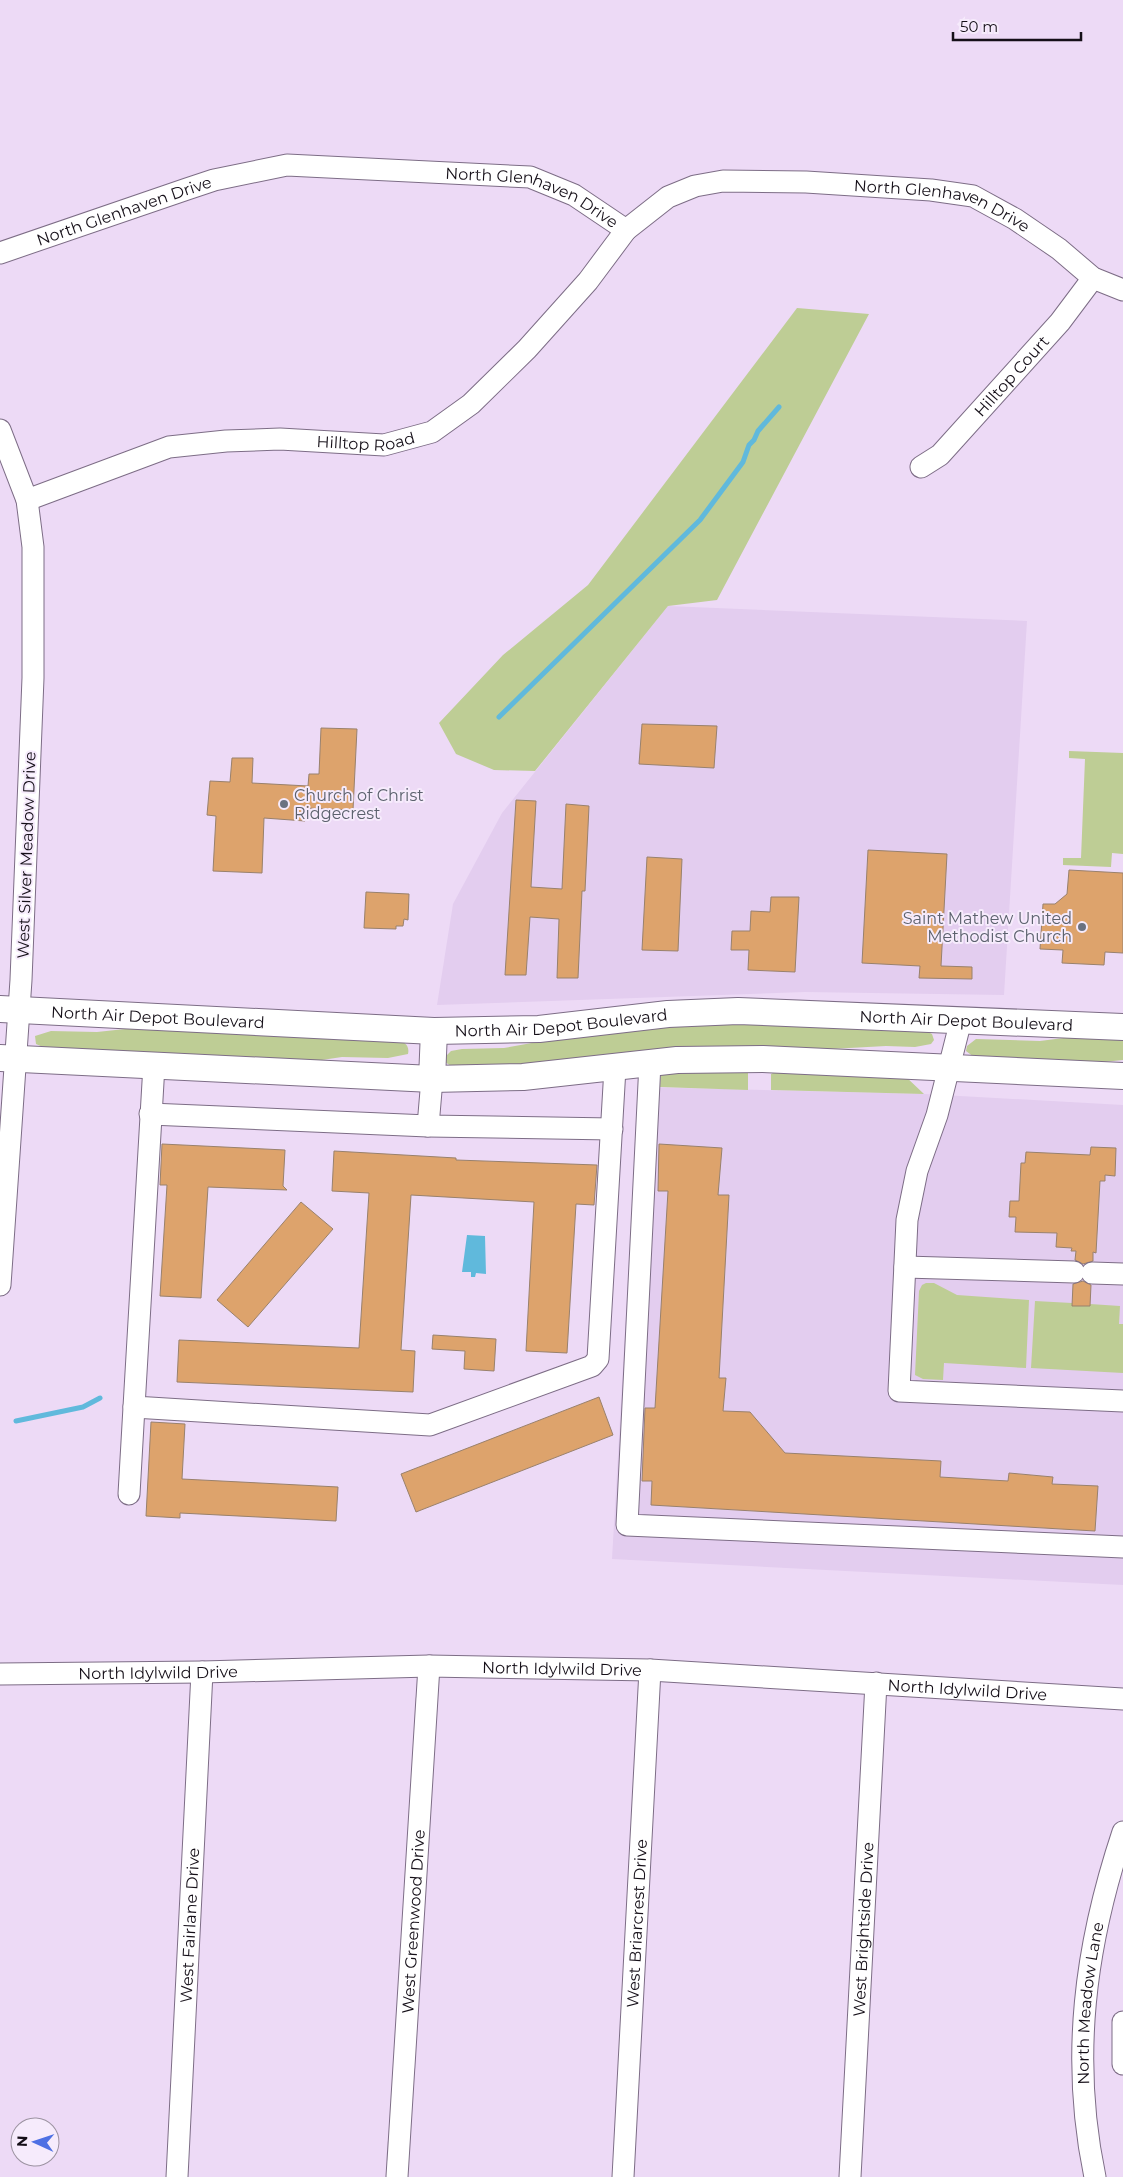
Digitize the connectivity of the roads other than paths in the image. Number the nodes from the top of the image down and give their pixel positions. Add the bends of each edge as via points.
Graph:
1 (626, 230) junction
2 (0, 253) edge
3 (1092, 278) junction
4 (1123, 290) edge
5 (0, 430) edge
6 (921, 467) dead end
7 (27, 500) junction
8 (9, 1010) edge
9 (961, 1020) junction
10 (1123, 1027) edge
11 (434, 1031) junction
12 (7, 1059) edge
13 (650, 1062) junction
14 (154, 1065) junction
15 (615, 1068) junction
16 (950, 1068) junction
17 (1123, 1076) edge
18 (432, 1079) junction
19 (150, 1114) junction
20 (428, 1126) junction
21 (612, 1129) junction
22 (905, 1267) junction
23 (1123, 1274) edge
24 (0, 1285) edge
25 (1123, 1402) edge
26 (134, 1407) junction
27 (129, 1494) dead end
28 (1123, 1548) edge
29 (429, 1666) junction
30 (650, 1670) junction
31 (202, 1672) junction
32 (0, 1674) edge
33 (876, 1683) junction
34 (1123, 1699) edge
35 (1123, 1832) edge
36 (1123, 2022) edge
37 (1123, 2064) edge
38 (177, 2177) edge
39 (397, 2177) edge
40 (623, 2177) edge
41 (850, 2177) edge
42 (1095, 2177) edge

1 - 2 street, North Glenhaven Drive via 574,195 530,177 287,165 187,188
1 - 3 street, North Glenhaven Drive via 668,197 695,186 723,181 806,182 932,190 973,196 1015,218 1059,248
1 - 7 street, Hilltop Road via 588,281 527,349 471,404 432,432 384,445 280,439 226,440 169,447
3 - 4 street, North Glenhaven Drive
3 - 6 street, Hilltop Court via 1060,322 940,455
5 - 7 street, West Silver Meadow Drive
7 - 8 street, West Silver Meadow Drive via 34,547 32,678 21,980
8 - 11 main road, North Air Depot Boulevard
8 - 12 street, West Silver Meadow Drive
9 - 10 main road, North Air Depot Boulevard
9 - 11 main road, North Air Depot Boulevard via 728,1011 668,1014 539,1029
9 - 16 street
11 - 18 main road
12 - 14 main road
12 - 24 street, West Silver Meadow Drive
13 - 15 main road
13 - 16 main road via 763,1059
13 - 28 street via 627,1524
14 - 18 main road
14 - 19 street
15 - 18 main road via 523,1077
15 - 21 street
16 - 17 main road
16 - 22 street via 917,1171 907,1220
18 - 20 street
19 - 20 street
19 - 26 street
20 - 21 street
21 - 26 street via 598,1359 592,1366 430,1425
22 - 23 street
22 - 25 street via 899,1391
26 - 27 street
29 - 30 street, North Idylwild Drive
29 - 31 street, North Idylwild Drive
29 - 39 street, West Greenwood Drive
30 - 33 street, North Idylwild Drive
30 - 40 street, West Briarcrest Drive
31 - 32 street, North Idylwild Drive
31 - 38 street, West Fairlane Drive
33 - 34 street, North Idylwild Drive
33 - 41 street, West Brightside Drive
35 - 42 street, North Meadow Lane via 1106,1887 1086,1992 1083,2097
36 - 37 street, North Meadow Lane

